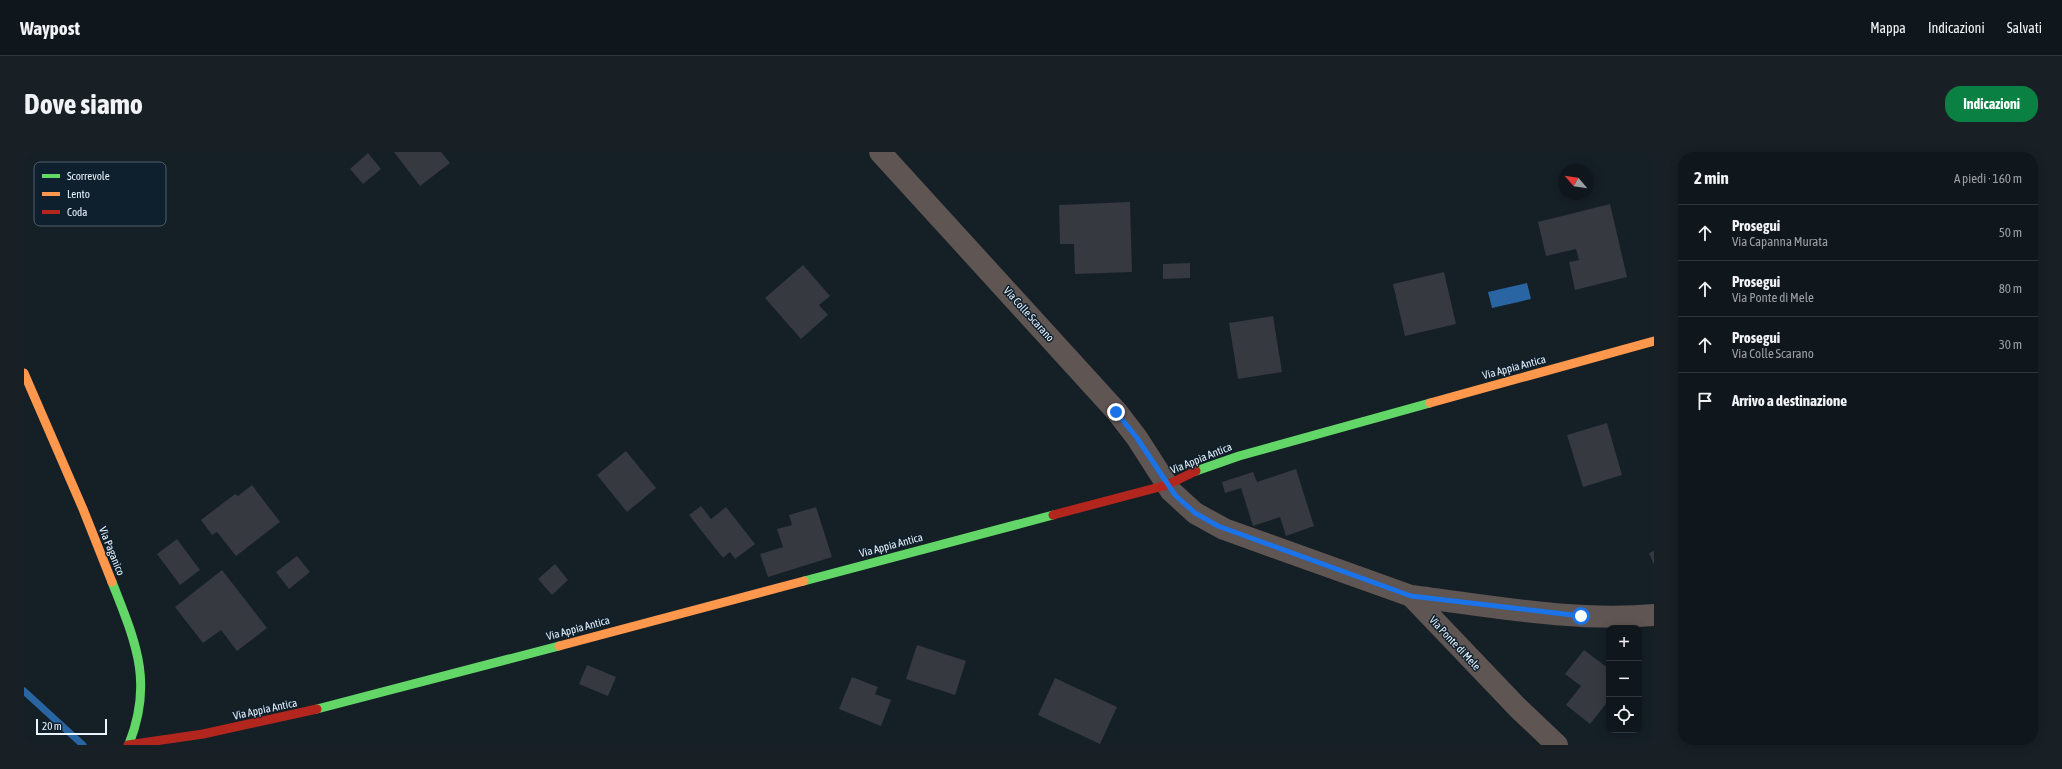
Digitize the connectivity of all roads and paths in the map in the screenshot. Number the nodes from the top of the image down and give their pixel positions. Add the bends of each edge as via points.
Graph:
1 (880, 152) edge
2 (1654, 341) edge
3 (24, 373) edge
4 (1167, 485) junction
5 (1411, 596) junction
6 (1654, 615) edge
7 (128, 744) edge
8 (1557, 745) edge

1 - 4 street, Via Colle Scarano via 1116,412 1134,433
2 - 4 street, Via Appia Antica via 1239,456 1198,470
3 - 7 street, Via Paganico via 96,542 134,646 140,670 142,703 139,721
4 - 5 street, Via Ponte di Mele via 1187,507 1218,526
4 - 7 street, Via Appia Antica via 300,714 203,734
5 - 6 street via 1560,614 1614,617
5 - 8 street, Via Ponte di Mele

